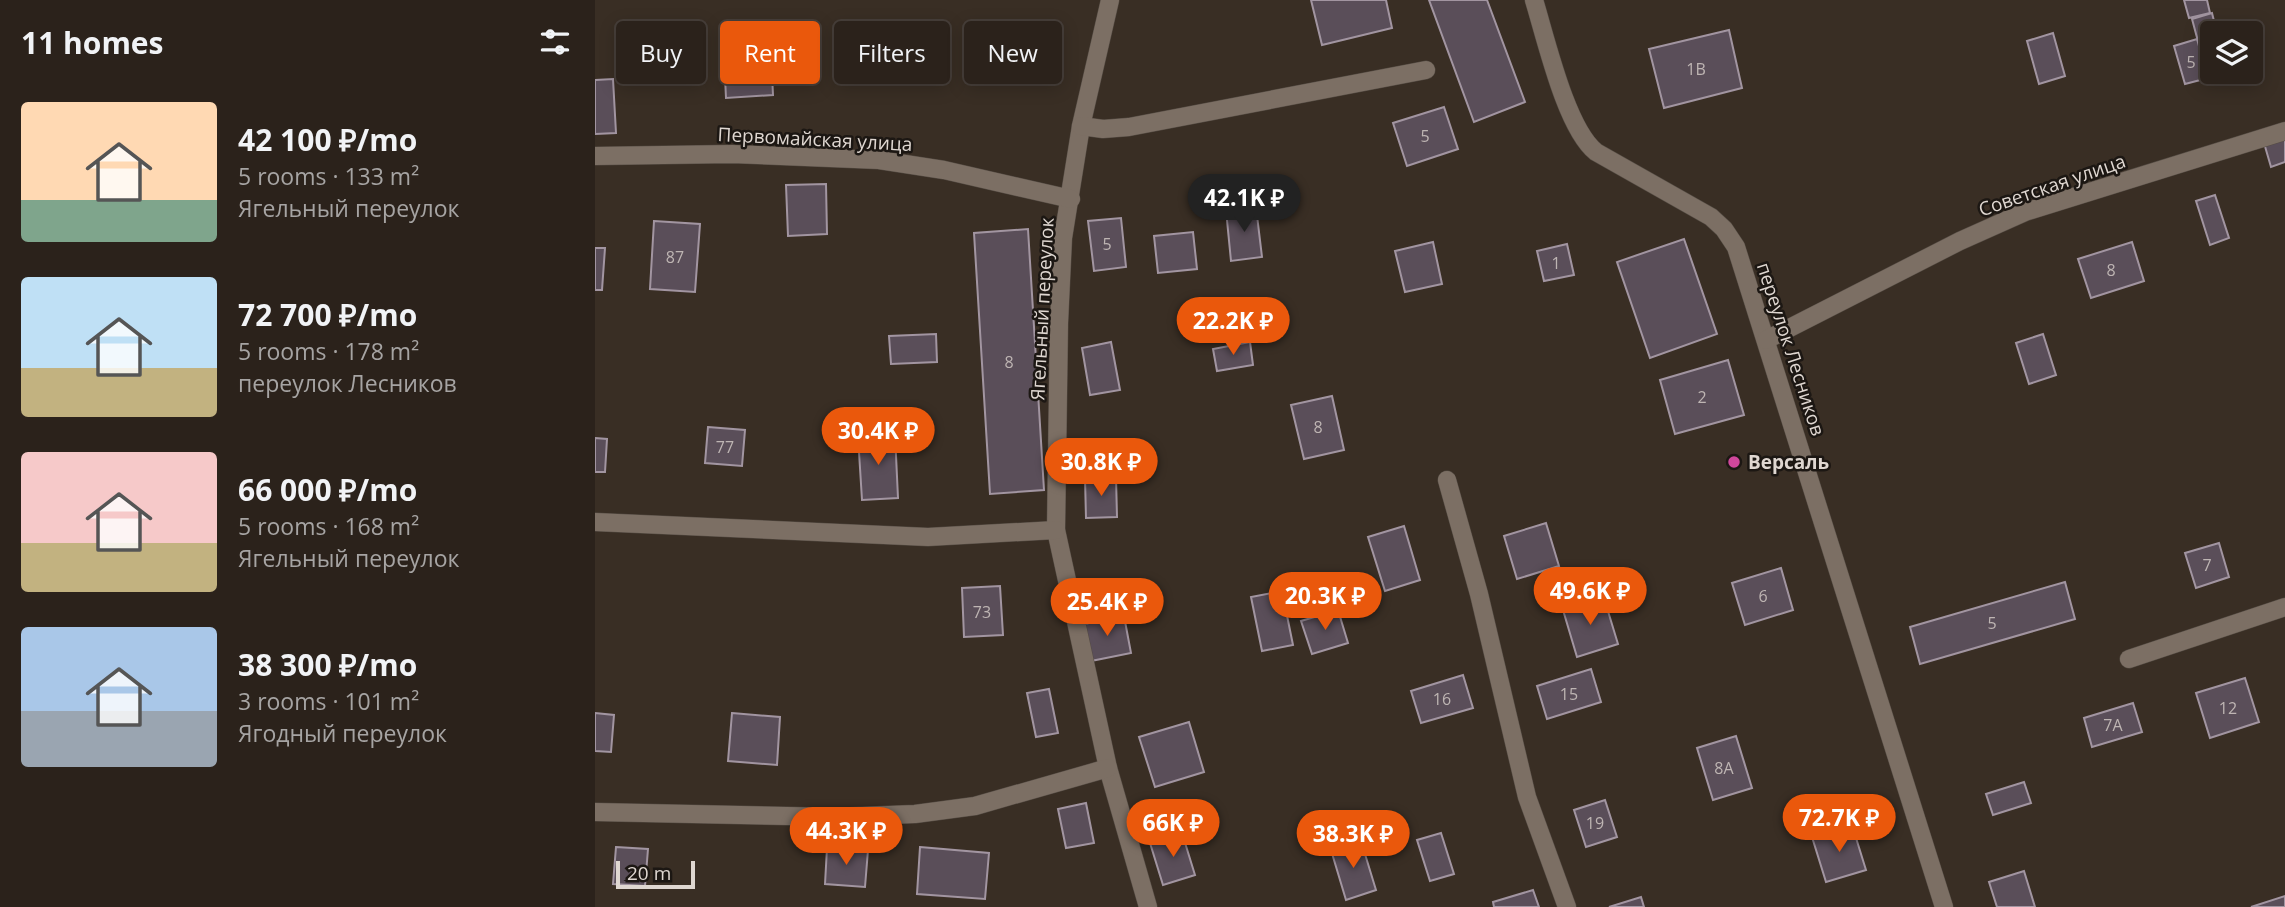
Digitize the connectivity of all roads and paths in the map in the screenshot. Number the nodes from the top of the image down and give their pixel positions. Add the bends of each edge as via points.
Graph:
1 (1110, 0) edge
2 (1534, 0) edge
3 (1426, 69) dead end
4 (1081, 126) junction
5 (2285, 131) edge
6 (595, 156) edge
7 (1071, 199) junction
8 (1766, 340) junction
9 (1447, 480) dead end
10 (595, 523) edge
11 (1056, 530) junction
12 (2285, 607) edge
13 (2130, 659) dead end
14 (1108, 768) junction
15 (595, 812) edge
16 (1147, 907) edge
17 (1567, 907) edge
18 (1944, 907) edge

1 - 4 street, Ягельный переулок
2 - 8 street, переулок Лесников via 1571,118 1586,144 1724,229 1736,247
3 - 4 street via 1129,127
4 - 7 street, Ягельный переулок
5 - 8 street, Советская улица via 2025,212
6 - 7 street, Первомайская улица via 733,154 879,160
7 - 11 street, Ягельный переулок via 1063,238 1060,299
8 - 18 street, переулок Лесников
9 - 17 street via 1527,797
10 - 11 street via 929,537
11 - 14 street, Ягельный переулок
12 - 13 street
14 - 15 street via 975,806 915,814
14 - 16 street, Ягельный переулок

